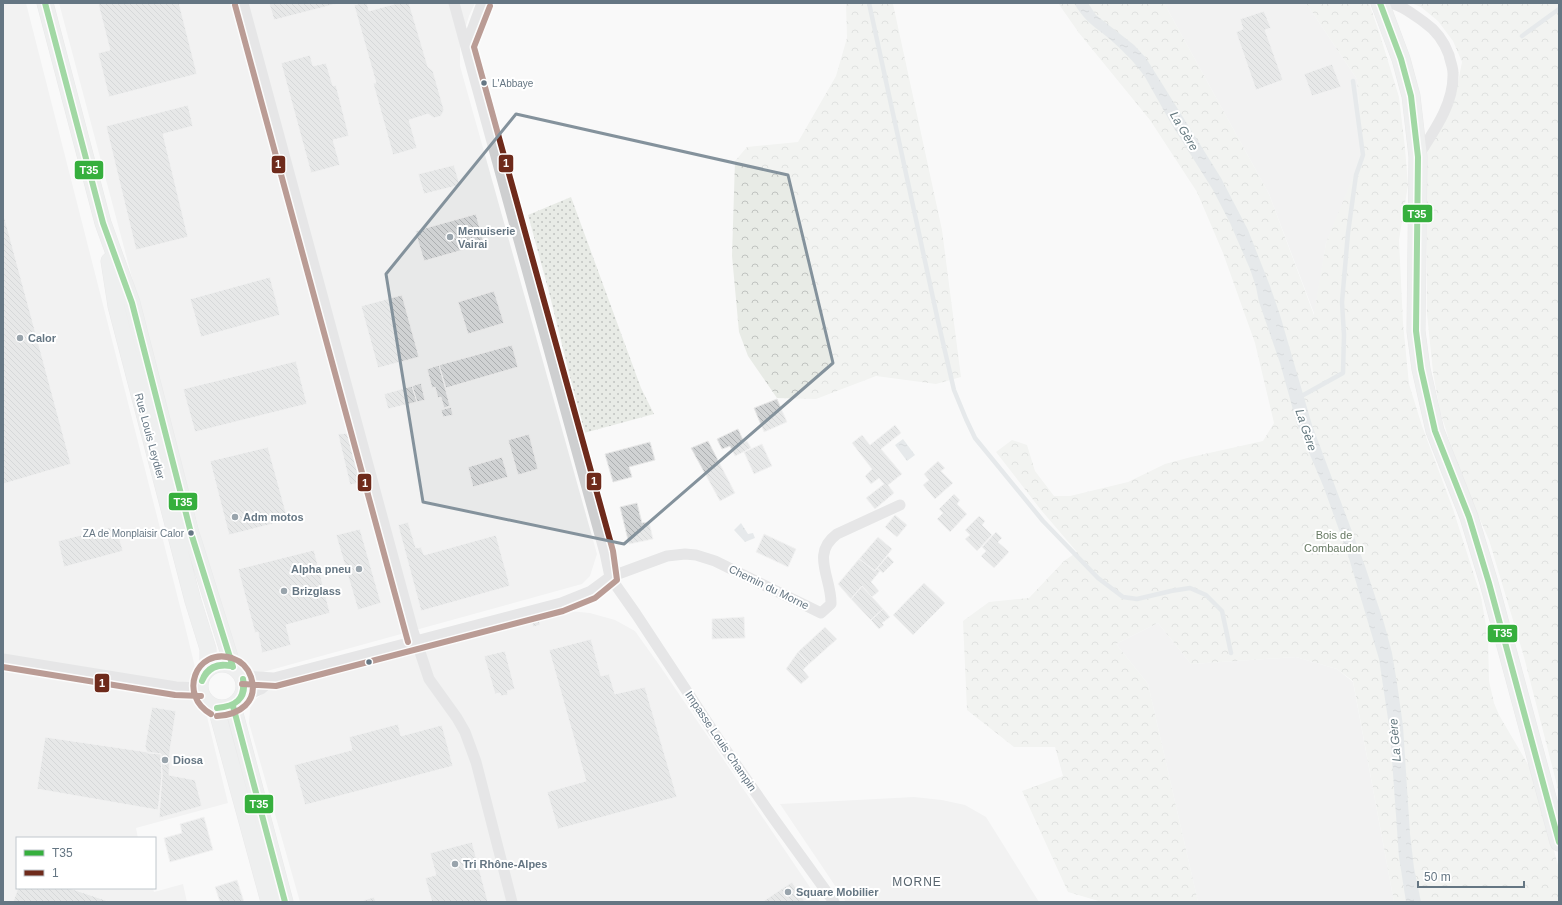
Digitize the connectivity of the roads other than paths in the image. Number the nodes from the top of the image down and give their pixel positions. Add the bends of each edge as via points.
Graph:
1 (45, 3) edge
2 (243, 3) edge
3 (454, 3) edge
4 (482, 3) edge
5 (1380, 3) edge
6 (1390, 3) edge
7 (466, 47) junction
8 (1418, 157) junction
9 (103, 224) junction
10 (900, 505) dead end
11 (610, 577) junction
12 (416, 640) junction
13 (3, 659) edge
14 (208, 669) junction
15 (238, 672) junction
16 (274, 678) junction
17 (201, 688) junction
18 (238, 701) junction
19 (216, 708) junction
20 (1559, 842) edge
21 (269, 902) edge
22 (285, 902) edge
23 (512, 902) edge
24 (834, 902) edge

1 - 9 main road
2 - 12 street
3 - 7 street
4 - 7 street
5 - 8 main road via 1401,59 1411,96
6 - 8 street via 1414,14 1430,26 1445,43 1454,71 1447,106
7 - 11 street
8 - 20 main road via 1416,332 1421,369 1435,431 1469,517 1489,583
9 - 14 main road, Rue Louis Leydier via 116,306 193,601 208,649
9 - 15 main road via 132,303 191,533
10 - 11 street, Chemin du Morne via 829,540 823,552 823,562 831,604 821,613 715,561 685,554 668,556
11 - 12 street via 591,592 561,603
11 - 24 street, Impasse Louis Champin via 725,749
12 - 16 street
12 - 23 street via 430,679 465,732 476,762
13 - 17 street via 176,687
14 - 15 main road via 225,664
14 - 17 main road
15 - 16 street
15 - 18 main road via 245,686
16 - 18 street via 261,689
17 - 19 main road via 206,700
18 - 19 main road via 225,708
18 - 22 main road
19 - 21 main road

